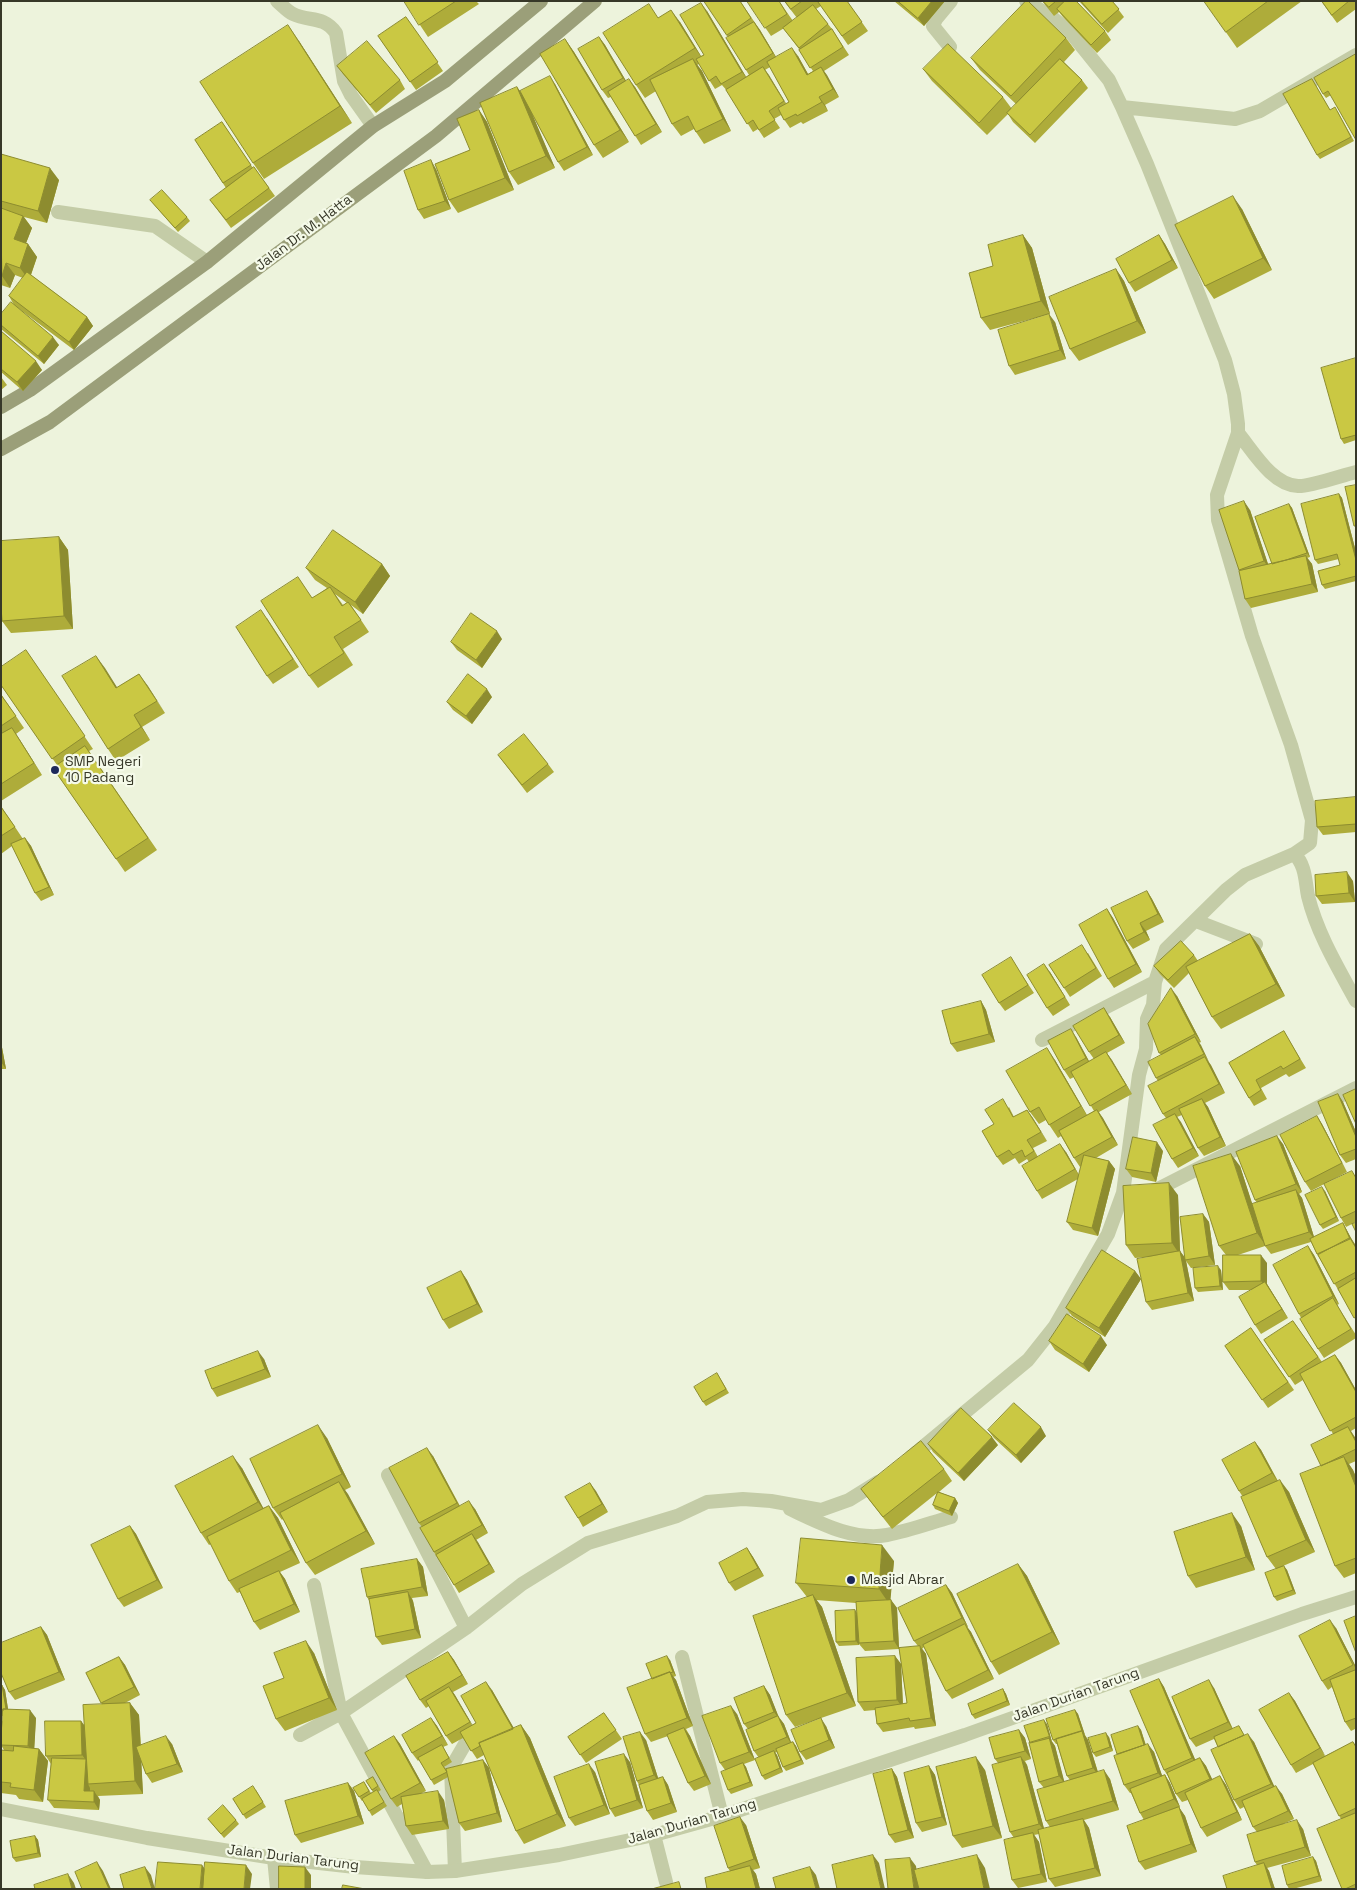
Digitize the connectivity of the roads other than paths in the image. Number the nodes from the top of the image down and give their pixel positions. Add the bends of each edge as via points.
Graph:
1 (276, 1) edge
2 (541, 1) edge
3 (595, 1) edge
4 (951, 1) edge
5 (1026, 1) edge
6 (950, 47) edge
7 (1356, 55) edge
8 (1122, 107) junction
9 (373, 126) junction
10 (58, 212) dead end
11 (206, 262) junction
12 (1, 407) edge
13 (1238, 433) junction
14 (1, 449) edge
15 (1356, 472) edge
16 (1294, 854) junction
17 (1196, 921) junction
18 (1256, 944) edge
19 (1155, 982) junction
20 (1356, 1001) edge
21 (1042, 1040) dead end
22 (1356, 1088) edge
23 (1123, 1193) junction
24 (388, 1475) edge
25 (771, 1501) junction
26 (951, 1517) edge
27 (314, 1585) dead end
28 (1356, 1597) edge
29 (466, 1628) junction
30 (682, 1657) dead end
31 (341, 1714) junction
32 (300, 1735) dead end
33 (465, 1744) edge
34 (1, 1809) edge
35 (722, 1816) junction
36 (654, 1835) junction
37 (274, 1858) junction
38 (455, 1871) junction
39 (427, 1872) junction
40 (666, 1882) dead end
41 (277, 1889) edge

1 - 9 street via 293,14 324,21 336,33 344,80
2 - 9 main road via 445,81
3 - 14 main road, Jalan Dr. M. Hatta via 436,136 50,422
4 - 6 street via 933,26
5 - 8 street via 1072,34 1109,80
7 - 8 street via 1260,111 1235,119
8 - 13 street via 1225,360 1234,394
9 - 11 main road
10 - 11 street via 155,226
11 - 12 main road via 30,390
13 - 15 street via 1272,474 1286,483 1299,486
13 - 16 street via 1217,495 1218,520 1312,820 1310,843
16 - 17 street via 1245,875
16 - 20 street via 1302,861 1309,898 1331,956
17 - 18 street
17 - 19 street via 1166,949
19 - 21 street
19 - 23 street via 1153,1005 1147,1018 1146,1048 1139,1075
22 - 23 street via 1149,1194
23 - 25 street via 1108,1234 1075,1293 1055,1326 1028,1360 893,1471 849,1500 821,1510
24 - 29 street
25 - 26 street via 822,1524 858,1535 886,1535
25 - 29 street via 708,1502 677,1516 588,1543 522,1584
27 - 31 street
28 - 35 street, Jalan Durian Tarung via 965,1736
29 - 31 street
30 - 35 street
31 - 32 street
31 - 39 street
33 - 38 street via 451,1768
34 - 37 street, Jalan Durian Tarung via 147,1838
35 - 36 street, Jalan Durian Tarung
36 - 38 street, Jalan Durian Tarung via 559,1855
36 - 40 street
37 - 39 street, Jalan Durian Tarung
37 - 41 street
38 - 39 street, Jalan Durian Tarung

